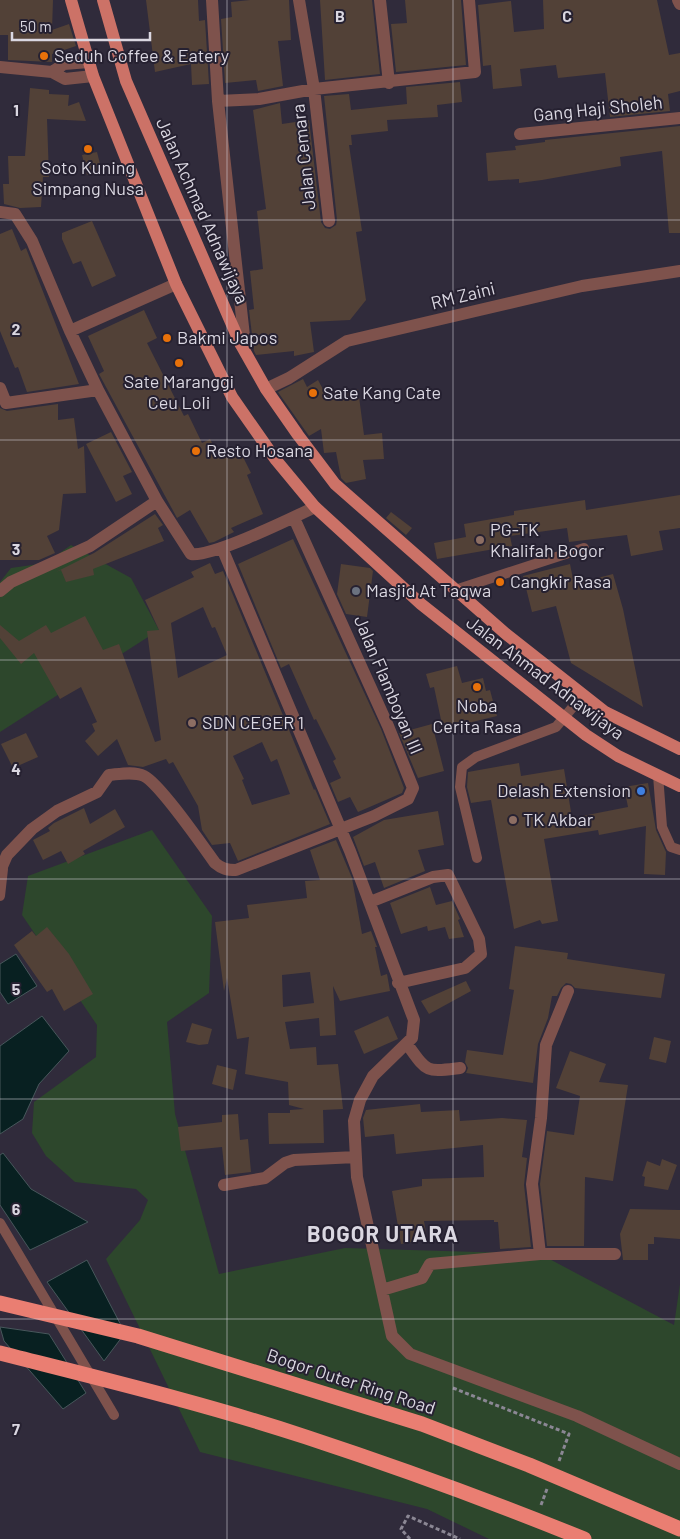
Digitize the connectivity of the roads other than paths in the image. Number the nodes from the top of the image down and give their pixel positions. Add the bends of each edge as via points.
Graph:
1 (71, 0) edge
2 (103, 0) edge
3 (212, 0) edge
4 (299, 0) edge
5 (380, 0) edge
6 (468, 0) edge
7 (678, 0) edge
8 (680, 4) edge
9 (89, 62) junction
10 (0, 67) edge
11 (52, 72) junction
12 (93, 76) junction
13 (388, 83) junction
14 (314, 90) junction
15 (218, 101) junction
16 (680, 118) edge
17 (520, 134) dead end
18 (0, 212) edge
19 (329, 221) dead end
20 (680, 271) edge
21 (176, 284) junction
22 (70, 332) junction
23 (240, 343) junction
24 (0, 388) edge
25 (266, 389) junction
26 (98, 390) junction
27 (3, 403) edge
28 (157, 501) junction
29 (315, 506) junction
30 (294, 518) junction
31 (222, 548) junction
32 (584, 548) dead end
33 (455, 590) junction
34 (0, 591) edge
35 (583, 695) junction
36 (564, 718) junction
37 (680, 750) edge
38 (658, 775) junction
39 (680, 786) edge
40 (341, 830) junction
41 (680, 850) edge
42 (478, 858) dead end
43 (1, 870) edge
44 (0, 896) edge
45 (370, 902) junction
46 (398, 983) junction
47 (568, 991) dead end
48 (408, 1044) junction
49 (460, 1068) dead end
50 (356, 1157) junction
51 (224, 1186) dead end
52 (0, 1223) edge
53 (540, 1254) junction
54 (615, 1254) dead end
55 (382, 1290) junction
56 (0, 1303) edge
57 (0, 1353) edge
58 (114, 1415) dead end
59 (680, 1464) edge
60 (680, 1529) edge
61 (584, 1539) edge

1 - 9 main road
2 - 23 main road, Jalan Achmad Adnawijaya via 126,81
3 - 15 street
4 - 14 street, Jalan Cemara
5 - 13 street
6 - 13 street via 475,72
7 - 8 street
9 - 11 street via 64,64
9 - 12 main road
10 - 11 street
11 - 12 street via 65,79
12 - 21 main road
13 - 14 street
14 - 15 street via 259,99
14 - 19 street, Jalan Cemara
15 - 23 street via 244,336
16 - 17 street, Gang Haji Sholeh
18 - 22 street via 15,214 32,240
20 - 25 street, RM Zaini via 582,286 346,341
21 - 22 street
21 - 29 main road via 232,396 276,460
22 - 26 street
23 - 25 main road, Jalan Achmad Adnawijaya
24 - 27 street
25 - 33 main road, Jalan Achmad Adnawijaya via 335,484
26 - 27 street
26 - 28 street
28 - 31 street via 191,554 199,555
28 - 34 street via 90,546 11,582
29 - 30 street
29 - 36 main road, Jalan Ahmad Adnawijaya via 421,604
30 - 31 street
30 - 40 street, Jalan Flamboyan III via 373,691 413,788 403,803
31 - 40 street
32 - 33 lane
33 - 35 main road, Jalan Achmad Adnawijaya
35 - 36 lane
35 - 37 main road, Jalan Achmad Adnawijaya via 605,712
36 - 38 main road, Jalan Ahmad Adnawijaya via 618,756
36 - 42 lane via 556,727 476,757 462,767 460,787
38 - 39 main road, Jalan Ahmad Adnawijaya
38 - 41 lane via 662,827 671,847
40 - 43 street via 236,870 224,869 215,863 146,777 137,774 109,775 97,792 57,811 32,829 7,855
40 - 45 street
43 - 44 lane
45 - 46 street
45 - 46 street via 433,877 448,875 479,939 481,954 465,968
46 - 48 street via 414,1020
47 - 53 street via 546,1045 532,1184
48 - 49 street via 425,1068 432,1071
48 - 50 street via 373,1076 360,1100 354,1122
50 - 51 street via 294,1160 265,1178
50 - 55 street via 357,1177
52 - 58 lane
53 - 54 street
53 - 55 street via 430,1264 422,1278
55 - 59 street via 392,1336 410,1354 577,1416
56 - 60 highway, Bogor Outer Ring Road via 138,1336 422,1424
57 - 61 highway via 122,1384 305,1437

